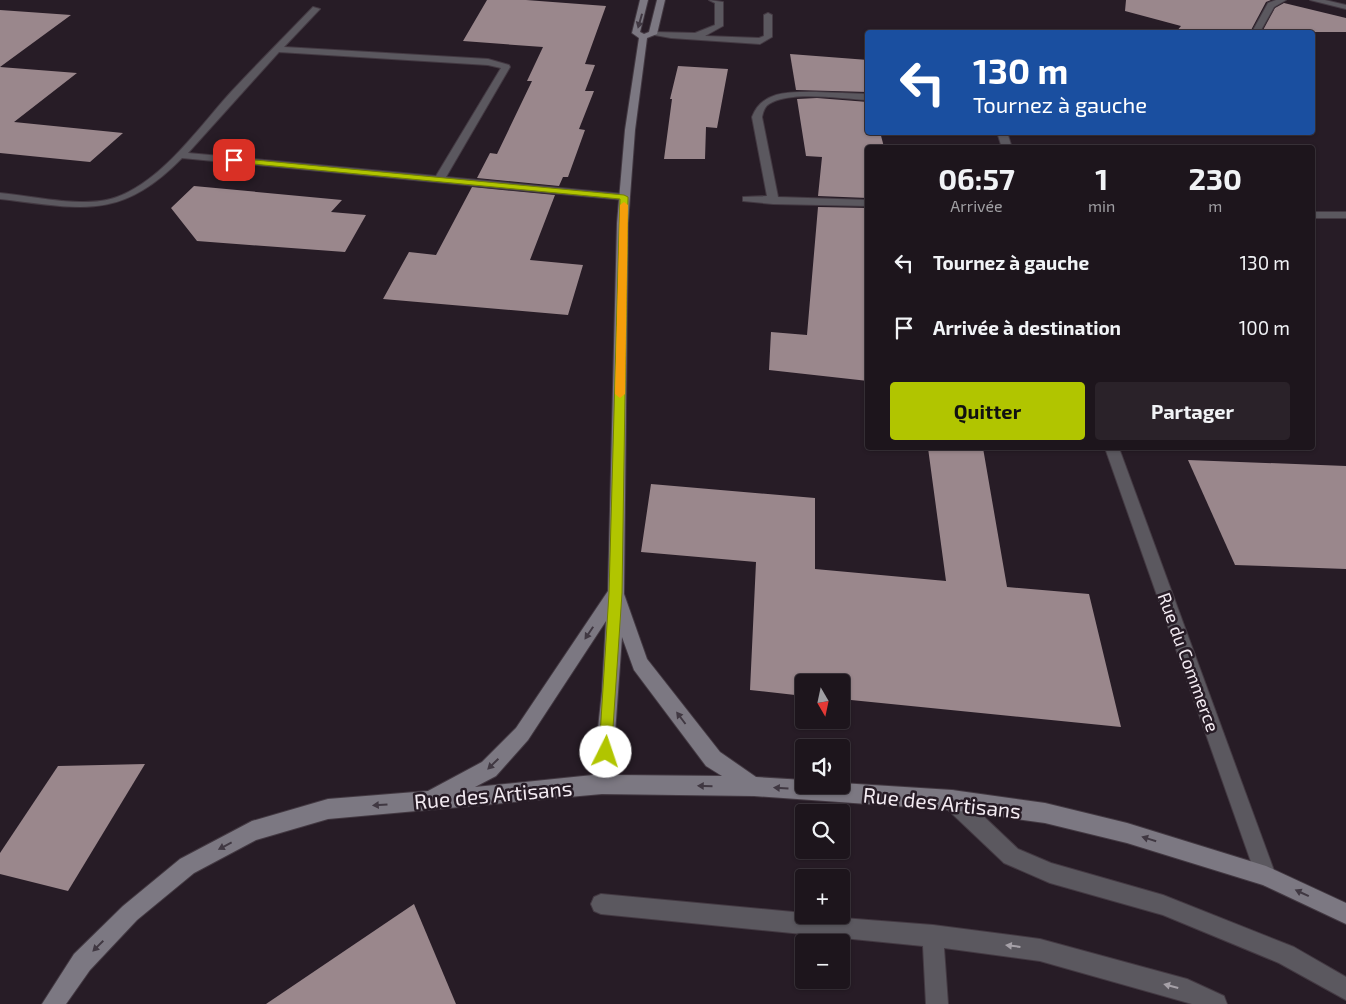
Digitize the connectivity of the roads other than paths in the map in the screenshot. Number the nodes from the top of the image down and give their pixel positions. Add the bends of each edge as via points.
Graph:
1 (644, 0) edge
2 (661, 0) edge
3 (713, 0) edge
4 (1282, 0) edge
5 (1314, 0) edge
6 (1346, 7) edge
7 (316, 9) dead end
8 (768, 15) dead end
9 (1257, 30) edge
10 (648, 36) junction
11 (693, 38) junction
12 (278, 49) junction
13 (865, 97) edge
14 (179, 155) junction
15 (439, 180) junction
16 (0, 196) edge
17 (624, 197) junction
18 (747, 199) dead end
19 (774, 201) junction
20 (865, 203) edge
21 (1315, 215) edge
22 (1346, 215) edge
23 (1113, 450) edge
24 (616, 593) junction
25 (602, 784) junction
26 (754, 786) junction
27 (952, 800) junction
28 (429, 801) junction
29 (1266, 876) junction
30 (601, 904) dead end
31 (1346, 914) edge
32 (933, 936) junction
33 (1346, 989) edge
34 (53, 1004) edge
35 (937, 1004) edge
36 (1216, 1004) edge

1 -> 10 main road via 636,33
2 - 10 main road
3 - 11 street via 719,2 719,26
4 - 9 street via 1272,5
5 - 6 street
7 - 12 street
8 - 11 street via 768,38 760,41
10 - 11 street
10 - 17 main road via 632,107
12 - 14 street
12 - 15 street via 488,62 506,68
13 - 19 street via 785,96 767,100 760,108 757,117
14 - 15 street
14 - 16 street via 146,186 120,199 94,203
15 - 17 street
17 - 24 main road
18 - 19 street
19 - 20 street
21 - 22 street
23 - 29 street, Rue du Commerce
24 - 25 main road
26 -> 24 main road via 713,759 640,664
24 -> 28 main road via 522,734 488,769
26 -> 25 main road, Rue des Artisans
25 - 28 main road, Rue des Artisans
27 -> 26 main road, Rue des Artisans
29 -> 27 main road, Rue des Artisans via 1118,830 1045,813
27 - 33 street via 1011,856 1050,873 1163,905 1286,955
28 -> 34 main road, Rue des Artisans via 328,808 252,831 187,866 130,913 82,962
31 -> 29 main road, Rue des Artisans
30 - 32 street
32 - 35 street
36 -> 32 street via 1187,990 1040,950

